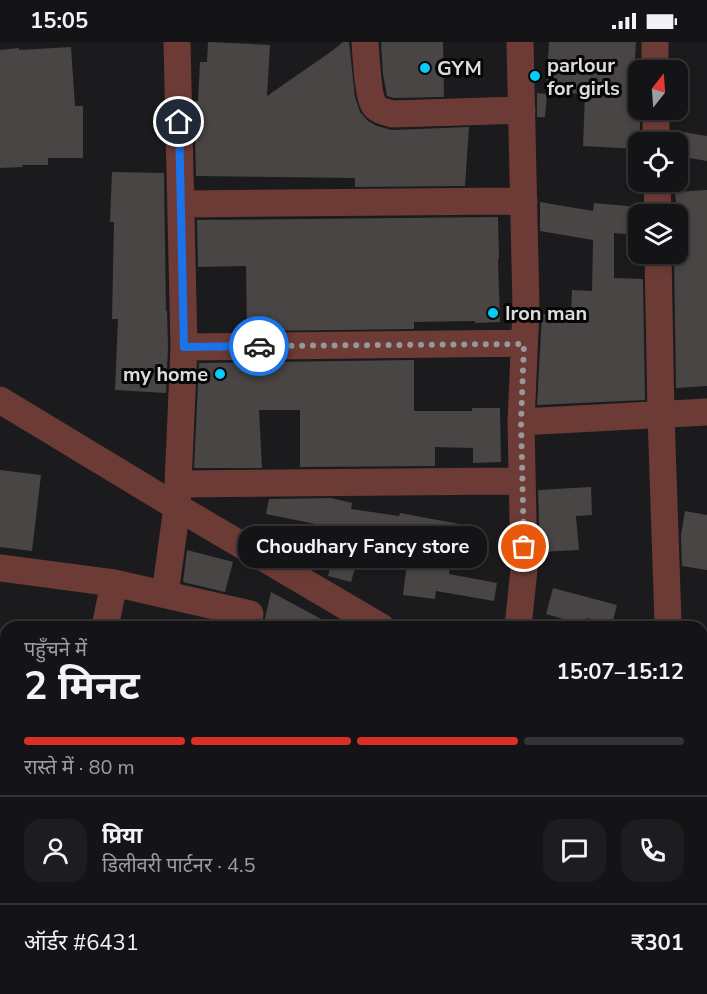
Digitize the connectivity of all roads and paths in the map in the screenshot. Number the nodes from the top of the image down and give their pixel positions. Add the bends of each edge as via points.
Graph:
1 (177, 42) edge
2 (365, 42) edge
3 (520, 42) edge
4 (655, 42) edge
5 (655, 60) edge
6 (522, 110) junction
7 (524, 201) junction
8 (181, 204) junction
9 (658, 264) edge
10 (524, 344) junction
11 (184, 347) junction
12 (0, 400) edge
13 (707, 412) edge
14 (661, 415) junction
15 (521, 422) junction
16 (522, 481) junction
17 (177, 496) junction
18 (0, 568) edge
19 (114, 583) junction
20 (165, 594) junction
21 (106, 621) edge
22 (249, 621) edge
23 (372, 621) edge
24 (519, 621) edge
25 (668, 621) edge

1 - 8 street
2 - 6 street via 371,94 374,105 382,111 392,114
3 - 6 street
4 - 5 street
6 - 7 street
7 - 8 street
7 - 10 street
8 - 11 street
9 - 14 street
10 - 11 street
10 - 15 street
11 - 17 street
12 - 17 street
13 - 14 street
14 - 15 street
14 - 25 street
15 - 16 street
16 - 17 street
16 - 24 street via 524,569
17 - 20 street
17 - 23 street
18 - 19 street
19 - 20 street
19 - 21 street
20 - 22 street via 250,615

